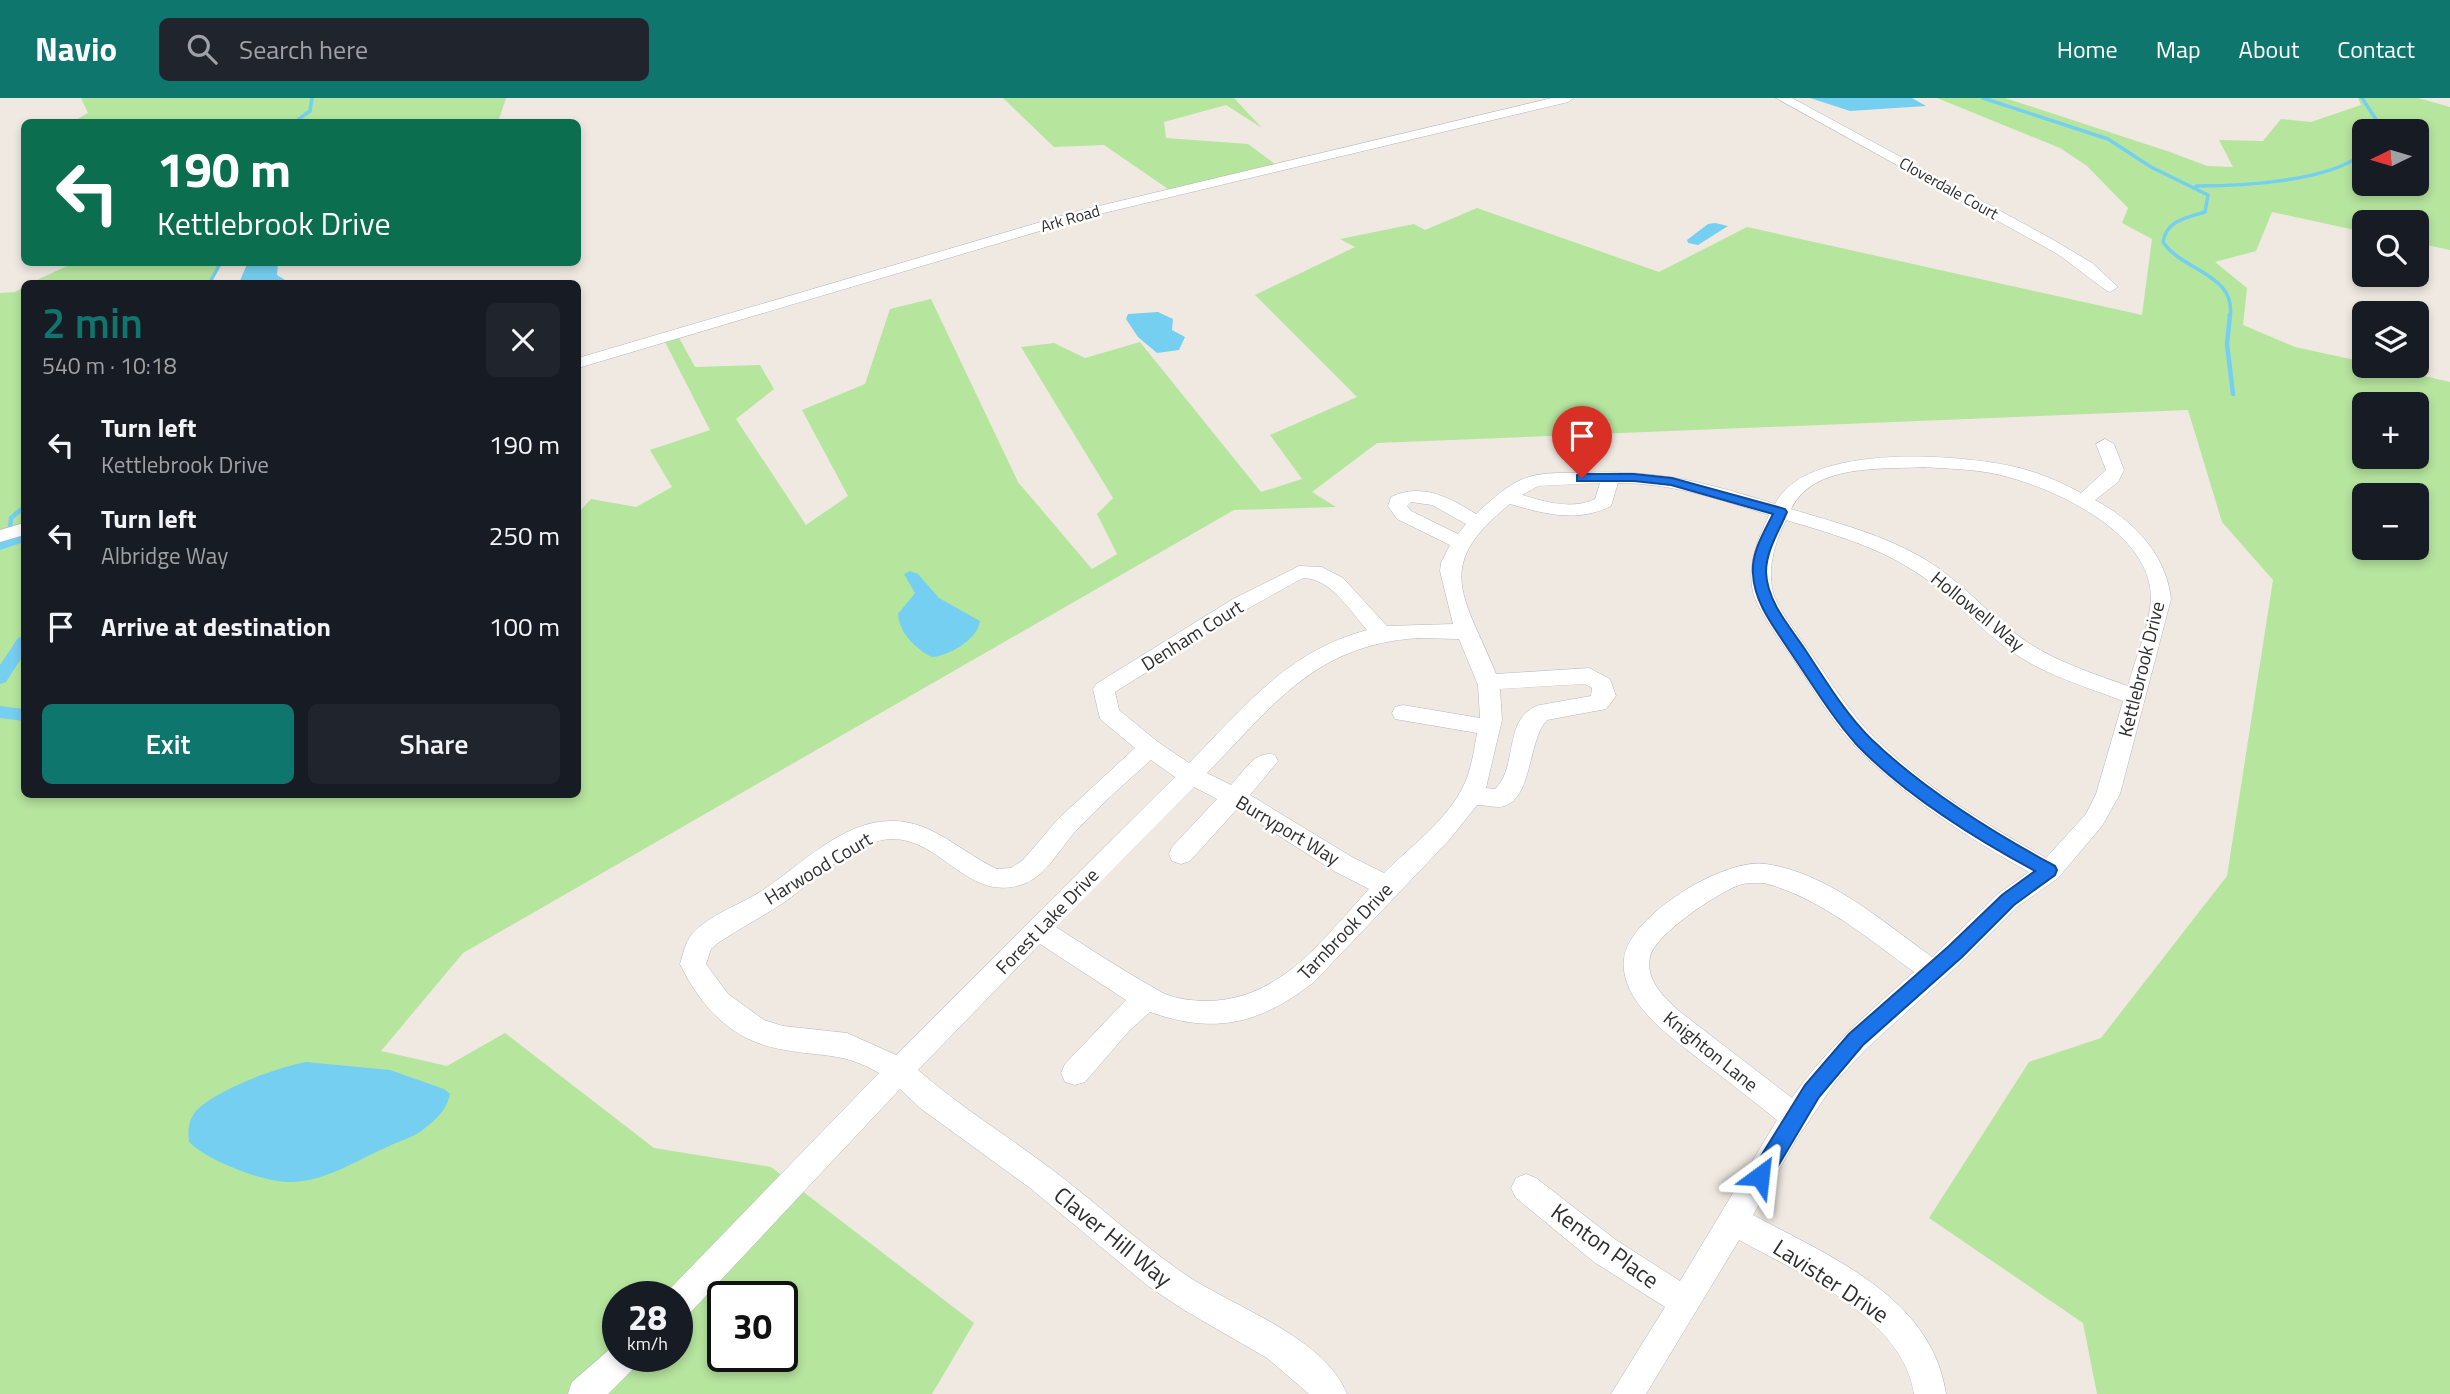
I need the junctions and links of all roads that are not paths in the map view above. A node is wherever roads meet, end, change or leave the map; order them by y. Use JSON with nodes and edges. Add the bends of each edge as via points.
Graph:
{"nodes":[{"id":1,"x":1568,"y":98,"type":"edge"},
{"id":2,"x":1782,"y":98,"type":"edge"},
{"id":3,"x":2110,"y":287,"type":"dead end"},
{"id":4,"x":581,"y":362,"type":"edge"},
{"id":5,"x":2105,"y":444,"type":"dead end"},
{"id":6,"x":1612,"y":477,"type":"junction"},
{"id":7,"x":1508,"y":497,"type":"junction"},
{"id":8,"x":2082,"y":501,"type":"junction"},
{"id":9,"x":1780,"y":512,"type":"junction"},
{"id":10,"x":1479,"y":523,"type":"junction"},
{"id":11,"x":21,"y":530,"type":"edge"},
{"id":12,"x":0,"y":536,"type":"edge"},
{"id":13,"x":1459,"y":541,"type":"junction"},
{"id":14,"x":1466,"y":632,"type":"junction"},
{"id":15,"x":1381,"y":633,"type":"junction"},
{"id":16,"x":1488,"y":682,"type":"junction"},
{"id":17,"x":2136,"y":697,"type":"junction"},
{"id":18,"x":1403,"y":713,"type":"dead end"},
{"id":19,"x":1488,"y":727,"type":"junction"},
{"id":20,"x":1150,"y":748,"type":"junction"},
{"id":21,"x":1267,"y":761,"type":"dead end"},
{"id":22,"x":1189,"y":775,"type":"junction"},
{"id":23,"x":1470,"y":795,"type":"junction"},
{"id":24,"x":1234,"y":797,"type":"junction"},
{"id":25,"x":1181,"y":854,"type":"dead end"},
{"id":26,"x":2049,"y":870,"type":"junction"},
{"id":27,"x":1387,"y":886,"type":"junction"},
{"id":28,"x":1040,"y":930,"type":"junction"},
{"id":29,"x":1933,"y":972,"type":"junction"},
{"id":30,"x":1148,"y":997,"type":"junction"},
{"id":31,"x":900,"y":1072,"type":"junction"},
{"id":32,"x":1075,"y":1073,"type":"dead end"},
{"id":33,"x":1795,"y":1117,"type":"junction"},
{"id":34,"x":1526,"y":1188,"type":"dead end"},
{"id":35,"x":1733,"y":1220,"type":"junction"},
{"id":36,"x":693,"y":1287,"type":"edge"},
{"id":37,"x":1685,"y":1302,"type":"junction"},
{"id":38,"x":607,"y":1372,"type":"edge"},
{"id":39,"x":584,"y":1394,"type":"edge"},
{"id":40,"x":1331,"y":1394,"type":"edge"},
{"id":41,"x":1627,"y":1394,"type":"edge"},
{"id":42,"x":1930,"y":1394,"type":"edge"}],
"edges":[{"from":1,"to":4,"type":"street","name":"Ark Road","via":[[1083,214]]},
{"from":2,"to":3,"type":"street","name":"Cloverdale Court","via":[[2021,228],[2098,273]]},
{"from":5,"to":8,"type":"street","via":[[2115,470]]},
{"from":6,"to":7,"type":"street","name":"Hollowell Way","via":[[1536,481]]},
{"from":6,"to":7,"type":"street","via":[[1604,502],[1592,507],[1552,509]]},
{"from":6,"to":9,"type":"street","name":"Hollowell Way","via":[[1672,482]]},
{"from":7,"to":10,"type":"street","name":"Hollowell Way"},
{"from":8,"to":9,"type":"street","name":"Kettlebrook Drive","via":[[2040,480],[2002,470],[1891,462],[1821,474],[1793,492]]},
{"from":8,"to":17,"type":"street","name":"Kettlebrook Drive","via":[[2136,540],[2160,581],[2157,620]]},
{"from":9,"to":17,"type":"street","name":"Hollowell Way","via":[[1916,562],[2032,655]]},
{"from":9,"to":26,"type":"street","name":"Kettlebrook Drive","via":[[1762,554],[1763,593],[1839,711],[1864,741],[1908,780],[1995,841]]},
{"from":10,"to":13,"type":"street","name":"Hollowell Way"},
{"from":10,"to":13,"type":"street","via":[[1423,495],[1412,494],[1398,501],[1404,515]]},
{"from":11,"to":12,"type":"street"},
{"from":13,"to":14,"type":"street","name":"Tarnbrook Drive","via":[[1450,571]]},
{"from":14,"to":15,"type":"street","name":"Forest Lake Drive","via":[[1423,629]]},
{"from":14,"to":16,"type":"street","name":"Tarnbrook Drive"},
{"from":15,"to":20,"type":"street","name":"Denham Court","via":[[1329,579],[1315,572],[1291,575],[1104,688],[1108,713]]},
{"from":15,"to":22,"type":"street","name":"Forest Lake Drive","via":[[1341,645],[1292,674]]},
{"from":16,"to":19,"type":"street","name":"Tarnbrook Drive","via":[[1492,702]]},
{"from":16,"to":23,"type":"street","via":[[1579,675],[1596,679],[1605,691],[1598,703],[1550,710],[1533,719],[1524,734],[1509,791],[1500,798]]},
{"from":17,"to":26,"type":"street","name":"Kettlebrook Drive","via":[[2104,803]]},
{"from":18,"to":19,"type":"street"},
{"from":19,"to":23,"type":"street","name":"Tarnbrook Drive"},
{"from":20,"to":22,"type":"street","name":"Denham Court"},
{"from":20,"to":31,"type":"street","name":"Harwood Court","via":[[1019,875],[995,879],[918,835],[876,831],[700,943],[693,964],[698,975],[738,1020],[768,1035],[849,1045]]},
{"from":21,"to":24,"type":"street"},
{"from":22,"to":24,"type":"street","name":"Burryport Way"},
{"from":22,"to":28,"type":"street","name":"Forest Lake Drive"},
{"from":23,"to":27,"type":"street","name":"Tarnbrook Drive"},
{"from":24,"to":25,"type":"street"},
{"from":24,"to":27,"type":"street","name":"Burryport Way"},
{"from":26,"to":29,"type":"street","name":"Kettlebrook Drive","via":[[2008,900]]},
{"from":27,"to":30,"type":"street","name":"Tarnbrook Drive","via":[[1316,964],[1273,999],[1217,1013],[1178,1009]]},
{"from":28,"to":30,"type":"street","name":"Tarnbrook Drive"},
{"from":28,"to":31,"type":"street","name":"Forest Lake Drive"},
{"from":29,"to":33,"type":"street","name":"Kettlebrook Drive","via":[[1856,1040]]},
{"from":29,"to":33,"type":"street","name":"Knighton Lane","via":[[1829,899],[1793,880],[1767,873],[1744,873],[1723,881],[1644,939],[1635,965],[1640,984],[1653,1003],[1679,1029]]},
{"from":30,"to":32,"type":"street"},
{"from":31,"to":36,"type":"street","name":"Forest Lake Drive"},
{"from":31,"to":40,"type":"street","name":"Claver Hill Way","via":[[1054,1188],[1158,1274],[1285,1351]]},
{"from":33,"to":35,"type":"street","name":"Kettlebrook Drive"},
{"from":34,"to":37,"type":"street","name":"Kenton Place","via":[[1605,1251]]},
{"from":35,"to":37,"type":"street","name":"Kettlebrook Drive"},
{"from":35,"to":42,"type":"street","name":"Lavister Drive","via":[[1819,1269],[1891,1319],[1916,1350]]},
{"from":37,"to":41,"type":"street","name":"Kettlebrook Drive"},
{"from":38,"to":39,"type":"street"}]}
